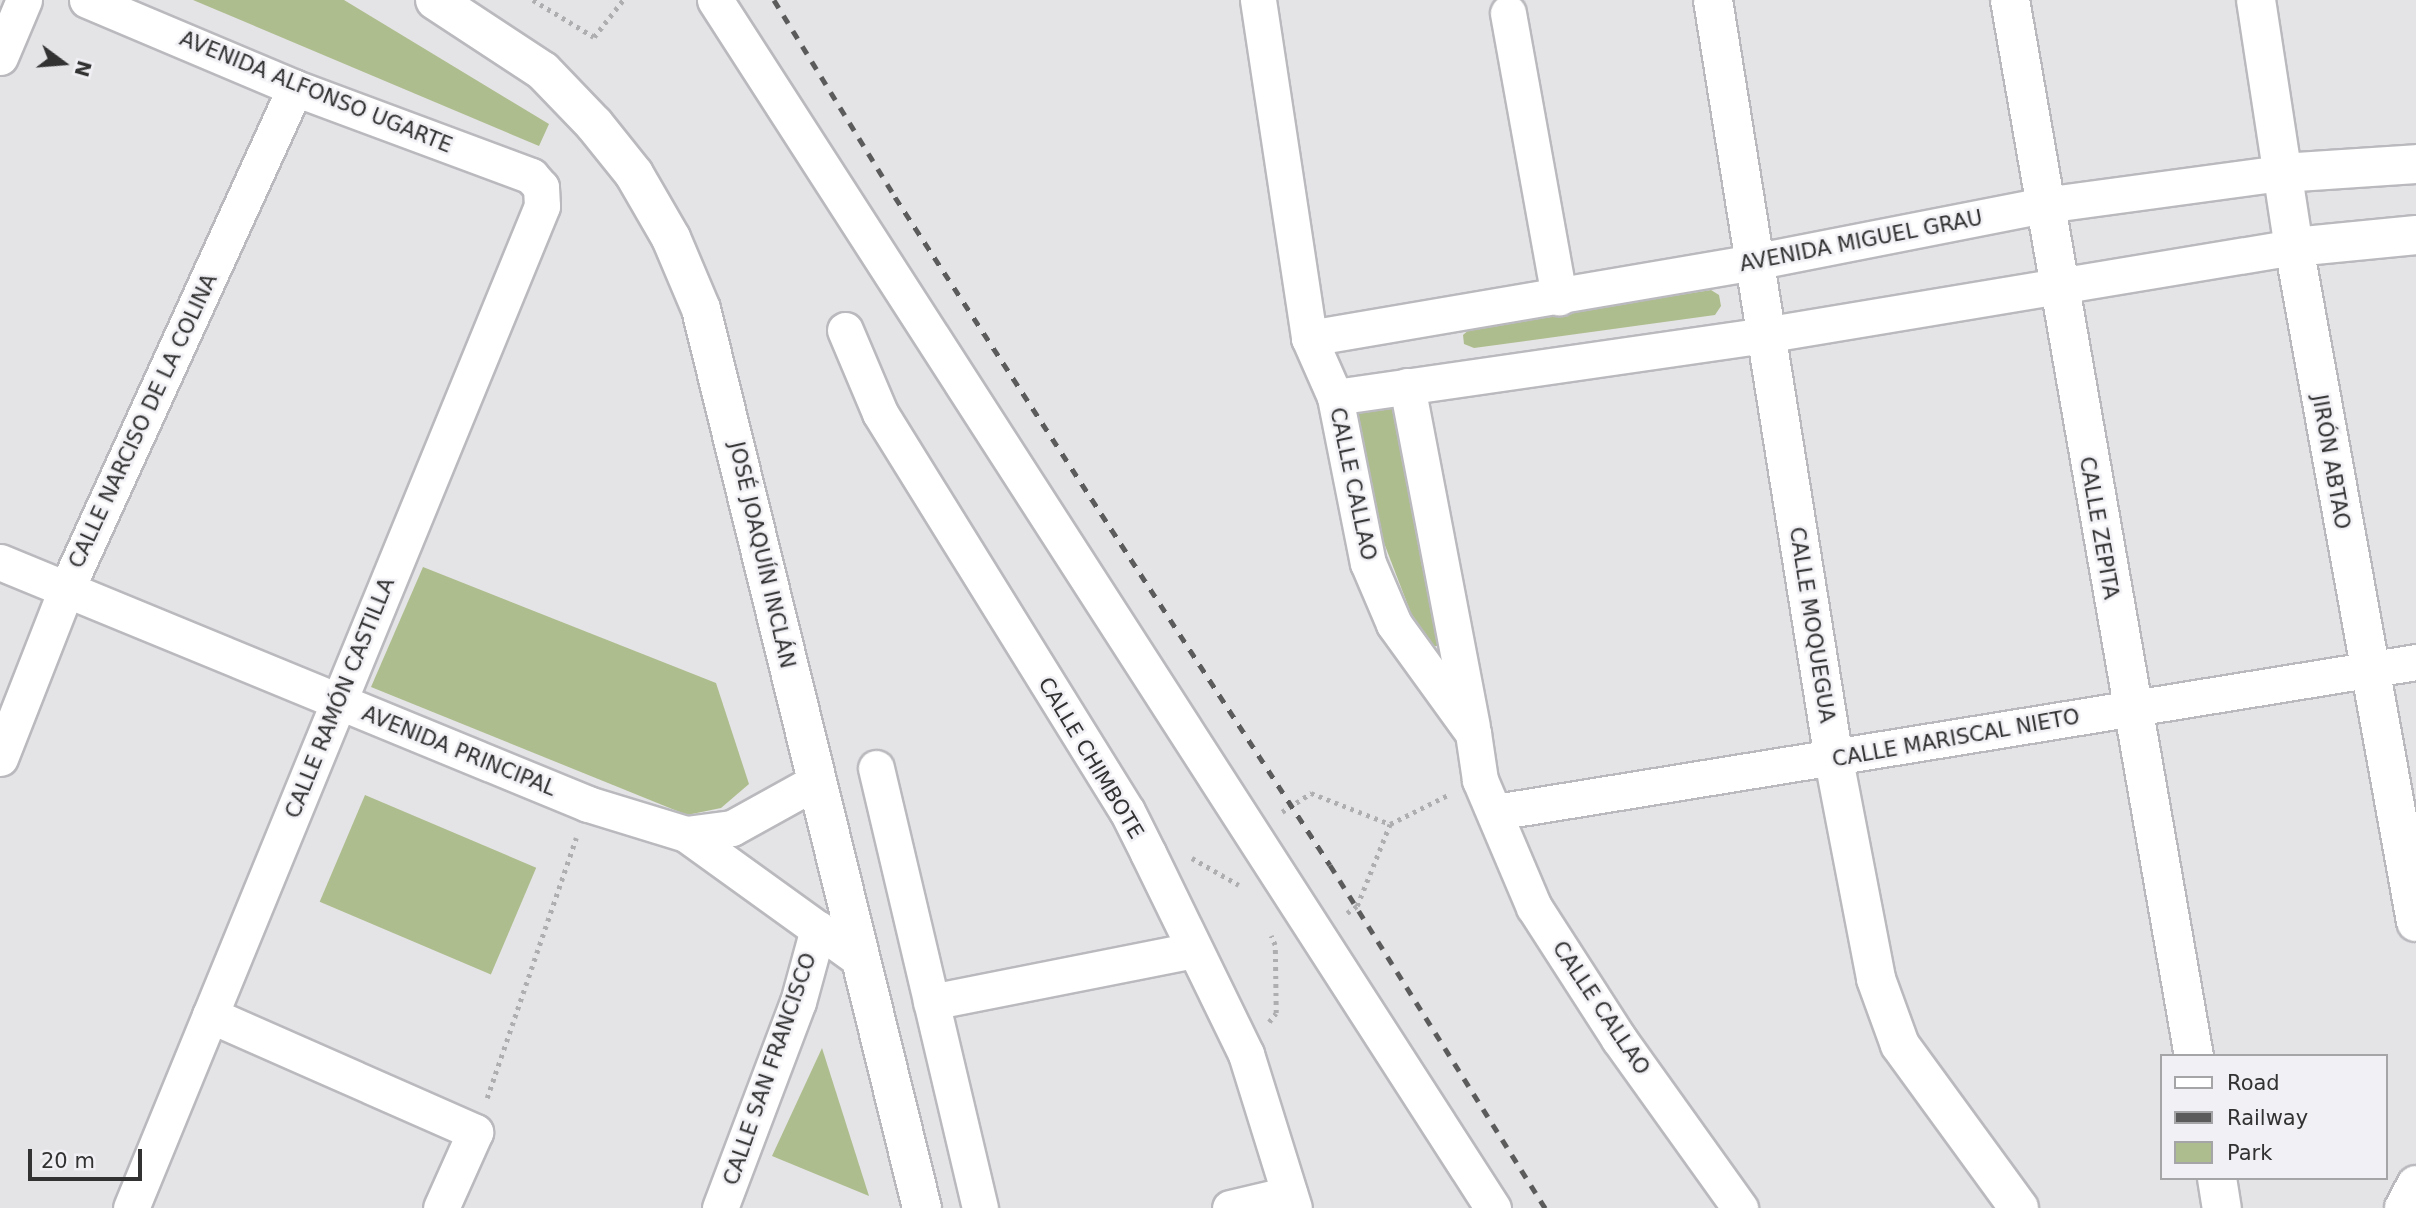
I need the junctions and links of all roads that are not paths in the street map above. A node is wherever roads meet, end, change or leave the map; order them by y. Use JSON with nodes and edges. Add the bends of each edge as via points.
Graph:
{"nodes":[{"id":1,"x":24,"y":0,"type":"edge"},
{"id":2,"x":88,"y":0,"type":"edge"},
{"id":3,"x":435,"y":0,"type":"edge"},
{"id":4,"x":715,"y":0,"type":"edge"},
{"id":5,"x":1258,"y":0,"type":"edge"},
{"id":6,"x":1713,"y":0,"type":"edge"},
{"id":7,"x":2011,"y":0,"type":"edge"},
{"id":8,"x":2256,"y":0,"type":"edge"},
{"id":9,"x":1508,"y":13,"type":"dead end"},
{"id":10,"x":0,"y":57,"type":"edge"},
{"id":11,"x":295,"y":88,"type":"junction"},
{"id":12,"x":2416,"y":164,"type":"edge"},
{"id":13,"x":2282,"y":173,"type":"junction"},
{"id":14,"x":541,"y":187,"type":"joint"},
{"id":15,"x":2044,"y":205,"type":"junction"},
{"id":16,"x":2416,"y":235,"type":"edge"},
{"id":17,"x":2294,"y":247,"type":"junction"},
{"id":18,"x":1753,"y":262,"type":"junction"},
{"id":19,"x":2057,"y":286,"type":"junction"},
{"id":20,"x":1559,"y":297,"type":"junction"},
{"id":21,"x":845,"y":330,"type":"dead end"},
{"id":22,"x":1764,"y":335,"type":"junction"},
{"id":23,"x":1308,"y":338,"type":"junction"},
{"id":24,"x":1407,"y":386,"type":"junction"},
{"id":25,"x":1335,"y":397,"type":"junction"},
{"id":26,"x":0,"y":562,"type":"edge"},
{"id":27,"x":66,"y":590,"type":"junction"},
{"id":28,"x":2416,"y":662,"type":"edge"},
{"id":29,"x":2368,"y":671,"type":"junction"},
{"id":30,"x":339,"y":702,"type":"junction"},
{"id":31,"x":2130,"y":708,"type":"junction"},
{"id":32,"x":1473,"y":733,"type":"junction"},
{"id":33,"x":0,"y":758,"type":"edge"},
{"id":34,"x":1834,"y":760,"type":"junction"},
{"id":35,"x":876,"y":768,"type":"dead end"},
{"id":36,"x":815,"y":782,"type":"junction"},
{"id":37,"x":1496,"y":812,"type":"junction"},
{"id":38,"x":686,"y":834,"type":"junction"},
{"id":39,"x":2416,"y":917,"type":"edge"},
{"id":40,"x":818,"y":929,"type":"junction"},
{"id":41,"x":1193,"y":950,"type":"junction"},
{"id":42,"x":858,"y":958,"type":"junction"},
{"id":43,"x":932,"y":1002,"type":"junction"},
{"id":44,"x":210,"y":1015,"type":"junction"},
{"id":45,"x":2194,"y":1054,"type":"edge"},
{"id":46,"x":2217,"y":1180,"type":"edge"},
{"id":47,"x":2416,"y":1185,"type":"edge"},
{"id":48,"x":1291,"y":1201,"type":"edge"},
{"id":49,"x":131,"y":1208,"type":"edge"},
{"id":50,"x":442,"y":1208,"type":"edge"},
{"id":51,"x":720,"y":1208,"type":"edge"},
{"id":52,"x":922,"y":1208,"type":"edge"},
{"id":53,"x":980,"y":1208,"type":"edge"},
{"id":54,"x":1230,"y":1208,"type":"edge"},
{"id":55,"x":1493,"y":1208,"type":"edge"},
{"id":56,"x":1740,"y":1208,"type":"edge"},
{"id":57,"x":2019,"y":1208,"type":"edge"},
{"id":58,"x":2222,"y":1208,"type":"edge"},
{"id":59,"x":2404,"y":1208,"type":"edge"}],
"edges":[{"from":1,"to":10,"type":"street"},
{"from":2,"to":11,"type":"street","name":"AVENIDA ALFONSO UGARTE"},
{"from":3,"to":36,"type":"street","name":"JOSÉ JOAQUÍN INCLÁN","via":[[543,71],[634,174],[671,238],[701,309],[722,388]]},
{"from":4,"to":55,"type":"street"},
{"from":5,"to":23,"type":"street","name":"CALLE CALLAO"},
{"from":6,"to":18,"type":"street","name":"CALLE MOQUEGUA"},
{"from":7,"to":15,"type":"street","name":"CALLE ZEPITA"},
{"from":8,"to":13,"type":"street","name":"JIRÓN ABTAO"},
{"from":9,"to":20,"type":"street"},
{"from":11,"to":14,"type":"street","name":"AVENIDA ALFONSO UGARTE","via":[[531,176]]},
{"from":11,"to":27,"type":"street","name":"CALLE NARCISO DE LA COLINA"},
{"from":12,"to":13,"type":"street","name":"AVENIDA MIGUEL GRAU"},
{"from":13,"to":15,"type":"street","name":"AVENIDA MIGUEL GRAU"},
{"from":13,"to":17,"type":"street","name":"JIRÓN ABTAO"},
{"from":14,"to":30,"type":"street","name":"CALLE RAMÓN CASTILLA","via":[[542,206]]},
{"from":15,"to":18,"type":"street","name":"AVENIDA MIGUEL GRAU"},
{"from":15,"to":19,"type":"street","name":"CALLE ZEPITA"},
{"from":16,"to":17,"type":"street"},
{"from":17,"to":19,"type":"street"},
{"from":17,"to":29,"type":"street","name":"JIRÓN ABTAO"},
{"from":18,"to":20,"type":"street","name":"AVENIDA MIGUEL GRAU"},
{"from":18,"to":22,"type":"street","name":"CALLE MOQUEGUA"},
{"from":19,"to":22,"type":"street"},
{"from":19,"to":31,"type":"street","name":"CALLE ZEPITA"},
{"from":20,"to":23,"type":"street","name":"AVENIDA MIGUEL GRAU"},
{"from":21,"to":41,"type":"street","name":"CALLE CHIMBOTE","via":[[880,413],[1127,811]]},
{"from":22,"to":24,"type":"street"},
{"from":22,"to":34,"type":"street","name":"CALLE MOQUEGUA"},
{"from":23,"to":25,"type":"street","name":"CALLE CALLAO"},
{"from":24,"to":25,"type":"street"},
{"from":24,"to":32,"type":"street"},
{"from":25,"to":32,"type":"street","name":"CALLE CALLAO","via":[[1368,563],[1394,624]]},
{"from":26,"to":27,"type":"street","name":"AVENIDA PRINCIPAL"},
{"from":27,"to":30,"type":"street","name":"AVENIDA PRINCIPAL"},
{"from":27,"to":33,"type":"street","name":"CALLE NARCISO DE LA COLINA"},
{"from":28,"to":29,"type":"street","name":"CALLE MARISCAL NIETO"},
{"from":29,"to":31,"type":"street","name":"CALLE MARISCAL NIETO"},
{"from":29,"to":39,"type":"street","name":"JIRÓN ABTAO"},
{"from":30,"to":38,"type":"street","name":"AVENIDA PRINCIPAL","via":[[588,804]]},
{"from":30,"to":44,"type":"street","name":"CALLE RAMÓN CASTILLA"},
{"from":31,"to":34,"type":"street","name":"CALLE MARISCAL NIETO"},
{"from":31,"to":45,"type":"street","name":"CALLE ZEPITA"},
{"from":32,"to":37,"type":"street","name":"CALLE CALLAO","via":[[1480,780]]},
{"from":34,"to":37,"type":"street","name":"CALLE MARISCAL NIETO"},
{"from":34,"to":57,"type":"street","name":"CALLE MOQUEGUA","via":[[1876,979],[1900,1045]]},
{"from":35,"to":43,"type":"street"},
{"from":36,"to":38,"type":"street","via":[[732,828]]},
{"from":36,"to":42,"type":"street","name":"JOSÉ JOAQUÍN INCLÁN"},
{"from":37,"to":56,"type":"street","name":"CALLE CALLAO","via":[[1534,907],[1619,1039]]},
{"from":38,"to":40,"type":"street","name":"AVENIDA PRINCIPAL"},
{"from":40,"to":42,"type":"street","name":"AVENIDA PRINCIPAL"},
{"from":40,"to":51,"type":"street","name":"CALLE SAN FRANCISCO","via":[[798,1002]]},
{"from":41,"to":43,"type":"street"},
{"from":41,"to":48,"type":"street","name":"CALLE CHIMBOTE","via":[[1246,1054]]},
{"from":42,"to":52,"type":"street","name":"JOSÉ JOAQUÍN INCLÁN"},
{"from":43,"to":53,"type":"street"},
{"from":44,"to":49,"type":"street","name":"CALLE RAMÓN CASTILLA"},
{"from":44,"to":50,"type":"street","via":[[475,1132]]},
{"from":46,"to":58,"type":"street"},
{"from":47,"to":59,"type":"street"},
{"from":48,"to":54,"type":"street"}]}
